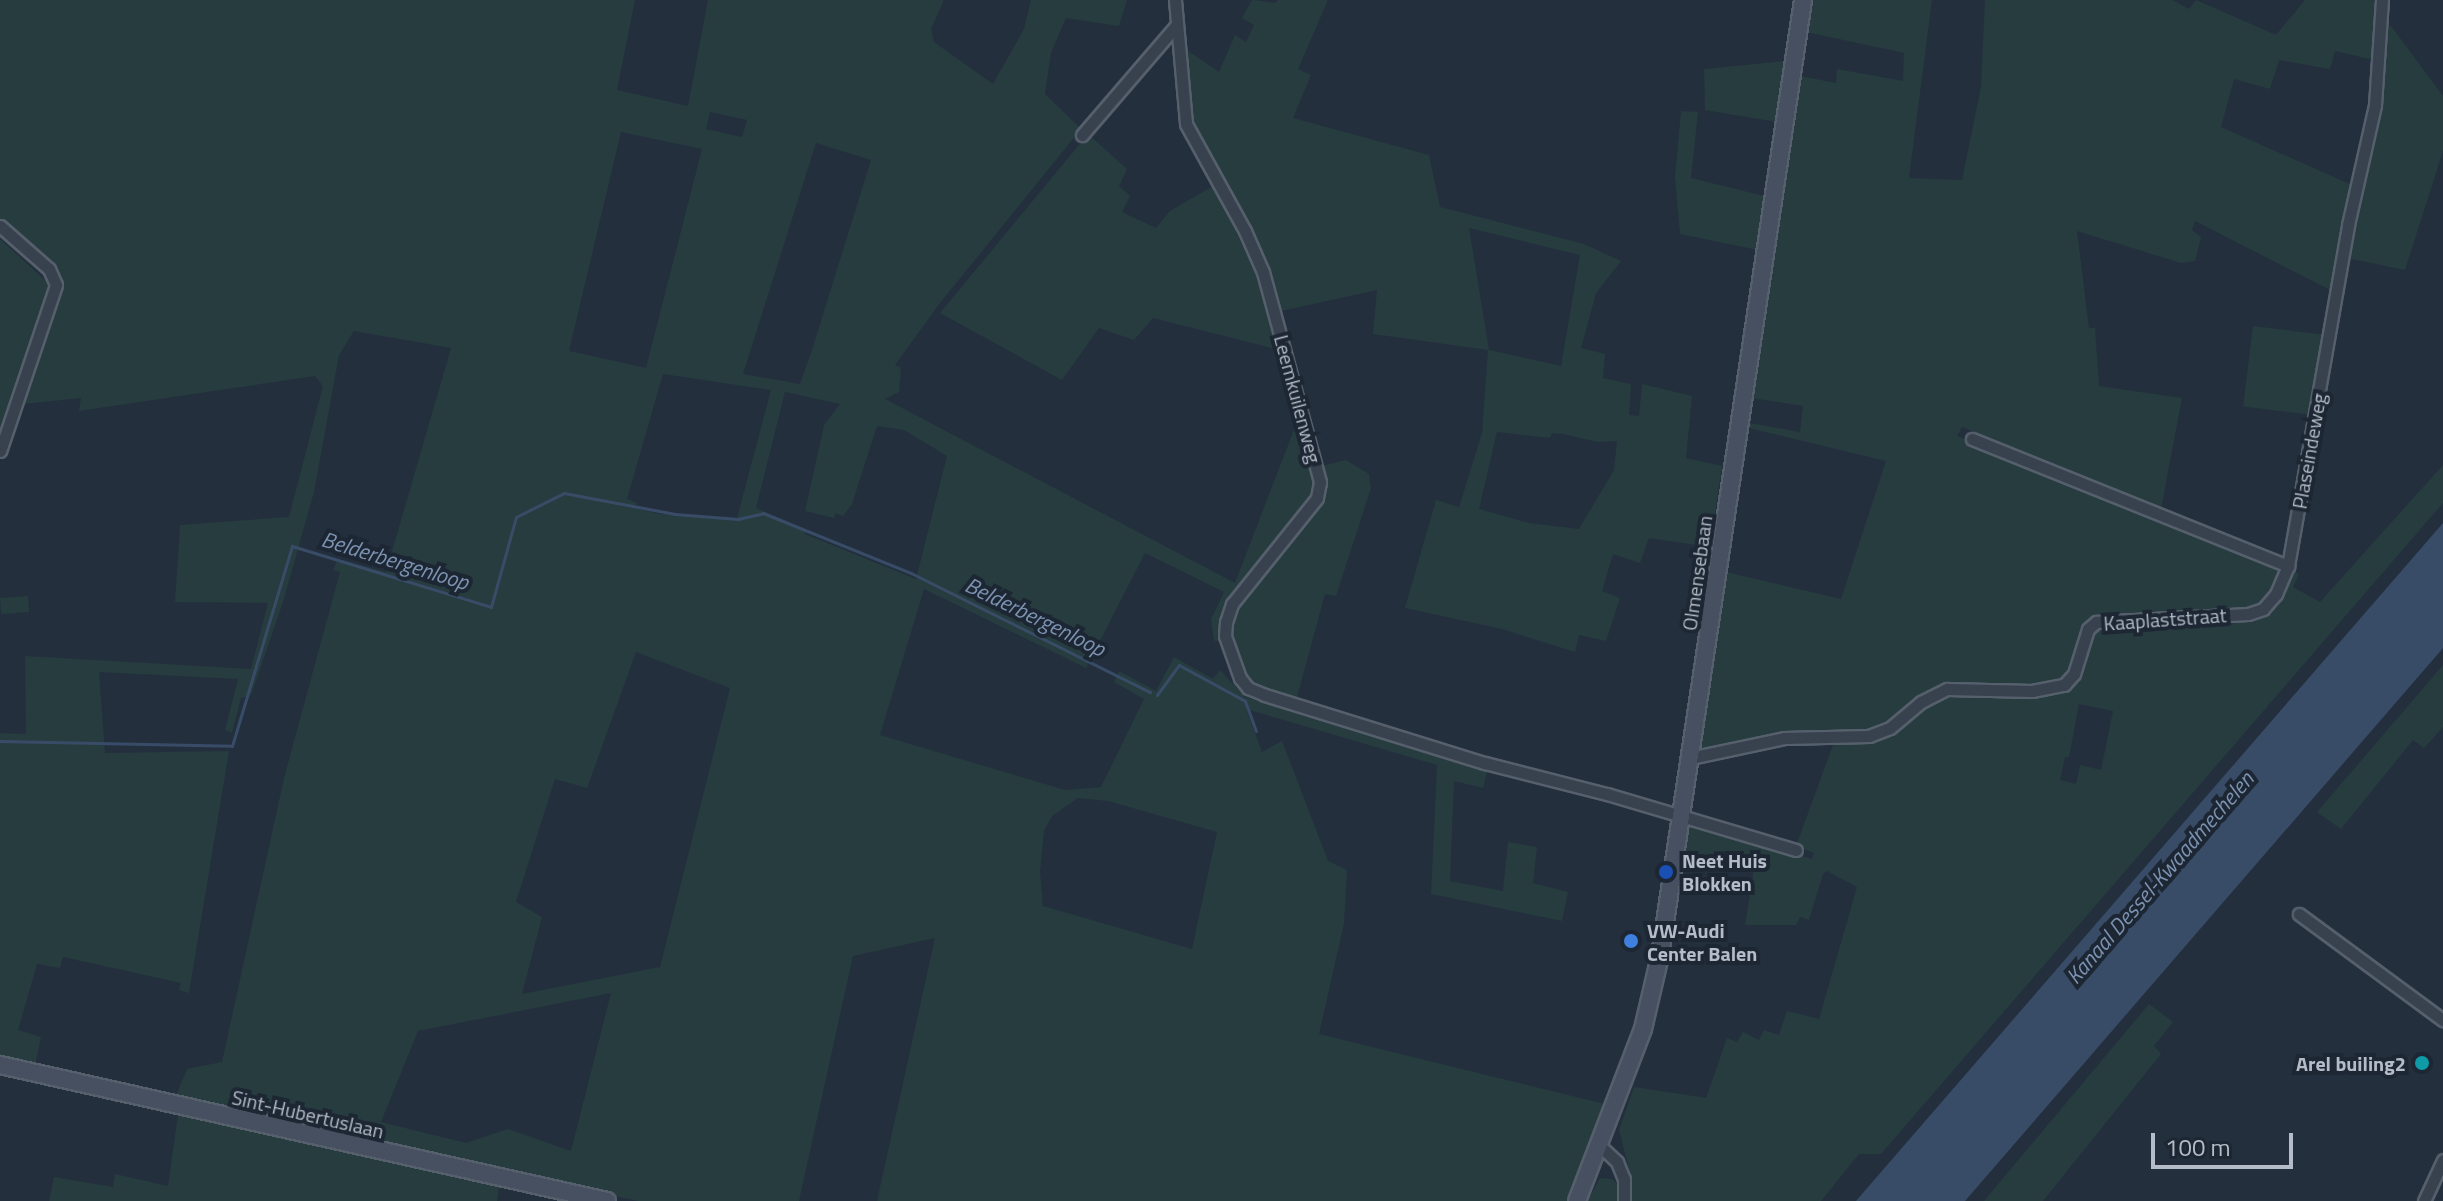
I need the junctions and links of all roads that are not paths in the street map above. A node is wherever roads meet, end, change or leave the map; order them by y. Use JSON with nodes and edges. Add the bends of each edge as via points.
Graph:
{"nodes":[{"id":1,"x":1175,"y":0,"type":"edge"},
{"id":2,"x":1803,"y":0,"type":"edge"},
{"id":3,"x":2382,"y":0,"type":"edge"},
{"id":4,"x":1175,"y":27,"type":"junction"},
{"id":5,"x":1082,"y":135,"type":"dead end"},
{"id":6,"x":0,"y":226,"type":"edge"},
{"id":7,"x":1972,"y":439,"type":"dead end"},
{"id":8,"x":0,"y":451,"type":"edge"},
{"id":9,"x":2288,"y":566,"type":"junction"},
{"id":10,"x":1690,"y":758,"type":"junction"},
{"id":11,"x":1681,"y":817,"type":"junction"},
{"id":12,"x":1796,"y":850,"type":"dead end"},
{"id":13,"x":2299,"y":914,"type":"dead end"},
{"id":14,"x":2443,"y":1020,"type":"edge"},
{"id":15,"x":0,"y":1065,"type":"edge"},
{"id":16,"x":1599,"y":1145,"type":"junction"},
{"id":17,"x":2443,"y":1160,"type":"edge"},
{"id":18,"x":607,"y":1201,"type":"edge"},
{"id":19,"x":1577,"y":1201,"type":"edge"},
{"id":20,"x":1624,"y":1201,"type":"edge"},
{"id":21,"x":2424,"y":1201,"type":"edge"}],
"edges":[{"from":1,"to":4,"type":"street","name":"Leemkuilenweg"},
{"from":2,"to":10,"type":"street","name":"Olmensebaan"},
{"from":3,"to":9,"type":"street","name":"Plaseindeweg","via":[[2375,105],[2348,225]]},
{"from":4,"to":5,"type":"street"},
{"from":4,"to":11,"type":"street","name":"Leemkuilenweg","via":[[1186,124],[1263,272],[1320,482],[1317,498],[1232,604],[1225,636],[1240,678],[1265,695]]},
{"from":6,"to":8,"type":"street","via":[[49,269],[56,285]]},
{"from":7,"to":9,"type":"street"},
{"from":9,"to":10,"type":"street","name":"Kaaplaststraat","via":[[2276,594],[2263,609],[2248,614],[2096,622],[2088,629],[2074,674],[2054,688],[1947,689],[1869,736],[1784,738]]},
{"from":10,"to":11,"type":"street","name":"Olmensebaan"},
{"from":11,"to":12,"type":"street","name":"Leemkuilenweg"},
{"from":11,"to":16,"type":"street","name":"Olmensebaan","via":[[1653,993]]},
{"from":13,"to":14,"type":"street"},
{"from":15,"to":18,"type":"street","name":"Sint-Hubertuslaan"},
{"from":16,"to":19,"type":"street","name":"Olmensebaan"},
{"from":16,"to":20,"type":"street","via":[[1617,1162]]},
{"from":17,"to":21,"type":"street"}]}
